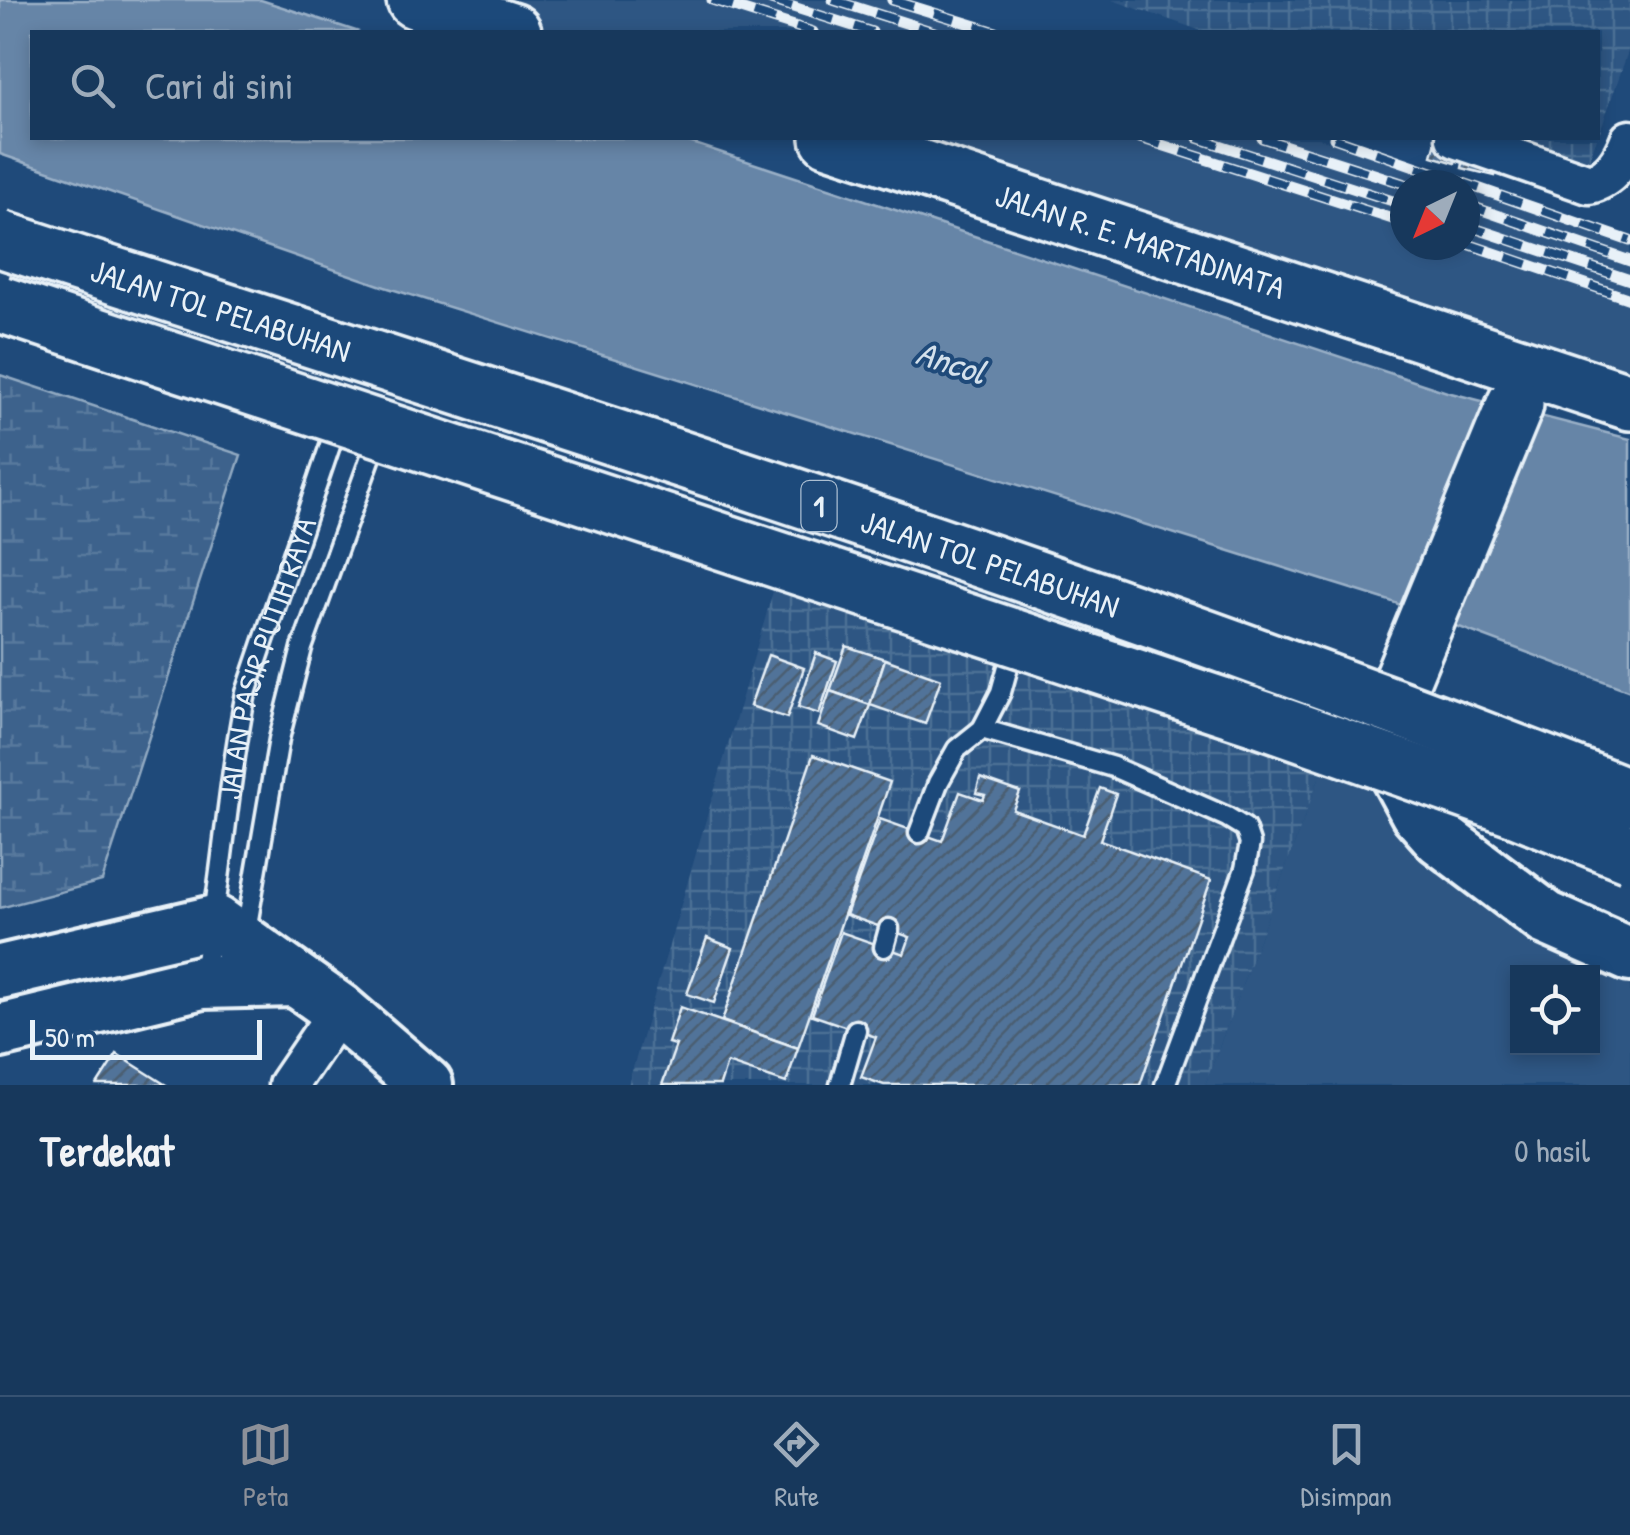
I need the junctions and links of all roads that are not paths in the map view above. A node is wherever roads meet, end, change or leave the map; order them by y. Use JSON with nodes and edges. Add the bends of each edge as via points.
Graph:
{"nodes":[{"id":1,"x":416,"y":0,"type":"edge"},
{"id":2,"x":507,"y":30,"type":"edge"},
{"id":3,"x":835,"y":140,"type":"edge"},
{"id":4,"x":1462,"y":140,"type":"edge"},
{"id":5,"x":1630,"y":140,"type":"edge"},
{"id":6,"x":0,"y":227,"type":"edge"},
{"id":7,"x":0,"y":239,"type":"edge"},
{"id":8,"x":0,"y":292,"type":"edge"},
{"id":9,"x":0,"y":304,"type":"edge"},
{"id":10,"x":1448,"y":343,"type":"junction"},
{"id":11,"x":1611,"y":396,"type":"edge"},
{"id":12,"x":1515,"y":407,"type":"junction"},
{"id":13,"x":364,"y":411,"type":"junction"},
{"id":14,"x":1021,"y":621,"type":"junction"},
{"id":15,"x":1262,"y":719,"type":"junction"},
{"id":16,"x":1316,"y":725,"type":"junction"},
{"id":17,"x":982,"y":729,"type":"junction"},
{"id":18,"x":1384,"y":753,"type":"junction"},
{"id":19,"x":1630,"y":797,"type":"edge"},
{"id":20,"x":919,"y":834,"type":"dead end"},
{"id":21,"x":1630,"y":854,"type":"edge"},
{"id":22,"x":1630,"y":874,"type":"edge"},
{"id":23,"x":1630,"y":895,"type":"edge"},
{"id":24,"x":1630,"y":955,"type":"edge"},
{"id":25,"x":224,"y":957,"type":"junction"},
{"id":26,"x":0,"y":972,"type":"edge"},
{"id":27,"x":339,"y":1010,"type":"junction"},
{"id":28,"x":856,"y":1030,"type":"dead end"},
{"id":29,"x":0,"y":1031,"type":"edge"},
{"id":30,"x":288,"y":1085,"type":"edge"},
{"id":31,"x":426,"y":1085,"type":"edge"},
{"id":32,"x":840,"y":1085,"type":"edge"},
{"id":33,"x":1166,"y":1085,"type":"edge"}],
"edges":[{"from":1,"to":2,"type":"highway"},
{"from":3,"to":10,"type":"highway","name":"JALAN R. E. MARTADINATA"},
{"from":4,"to":5,"type":"street","via":[[1589,184],[1614,170]]},
{"from":6,"to":16,"type":"highway","via":[[639,432],[1150,640],[1279,700]]},
{"from":7,"to":19,"type":"highway","name":"JALAN TOL PELABUHAN","number":"1","bridge":true,"via":[[970,557],[1414,712]]},
{"from":8,"to":13,"type":"highway"},
{"from":9,"to":15,"type":"highway","name":"JALAN TOL PELABUHAN","number":"1","bridge":true},
{"from":10,"to":11,"type":"highway","name":"JALAN R. E. MARTADINATA"},
{"from":10,"to":12,"type":"highway","name":"JALAN R. E. MARTADINATA"},
{"from":11,"to":12,"type":"highway","name":"JALAN R. E. MARTADINATA"},
{"from":12,"to":18,"type":"highway","via":[[1405,675]]},
{"from":13,"to":14,"type":"highway"},
{"from":13,"to":25,"type":"lane"},
{"from":13,"to":25,"type":"lane","name":"JALAN PASIR PUTIH RAYA","via":[[246,693],[236,737]]},
{"from":14,"to":16,"type":"highway"},
{"from":14,"to":17,"type":"lane","via":[[1001,692]]},
{"from":15,"to":21,"type":"highway","name":"JALAN TOL PELABUHAN","number":"1","bridge":true},
{"from":15,"to":23,"type":"highway","bridge":true},
{"from":16,"to":18,"type":"highway"},
{"from":17,"to":20,"type":"lane","via":[[957,749]]},
{"from":17,"to":33,"type":"lane","via":[[1114,767],[1245,828],[1245,868]]},
{"from":18,"to":22,"type":"highway","via":[[1440,790]]},
{"from":18,"to":24,"type":"street","via":[[1440,838],[1546,918]]},
{"from":25,"to":26,"type":"street"},
{"from":25,"to":27,"type":"street","via":[[296,980]]},
{"from":25,"to":29,"type":"street"},
{"from":27,"to":30,"type":"street"},
{"from":27,"to":31,"type":"street"},
{"from":28,"to":32,"type":"lane"}]}
